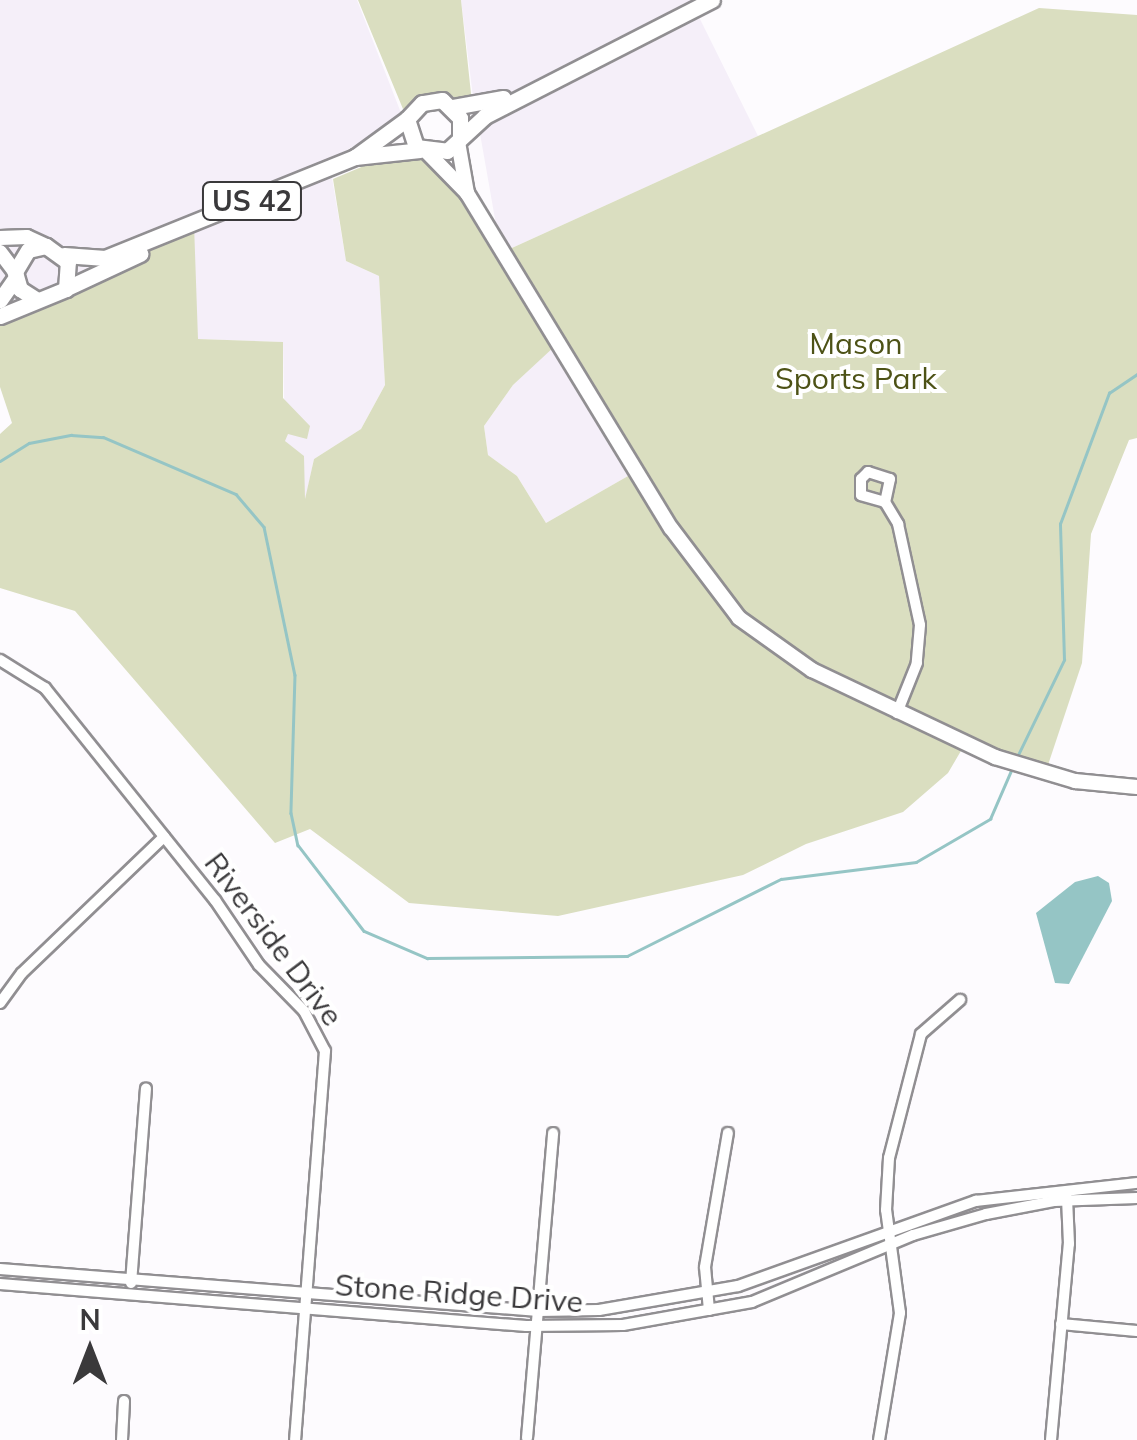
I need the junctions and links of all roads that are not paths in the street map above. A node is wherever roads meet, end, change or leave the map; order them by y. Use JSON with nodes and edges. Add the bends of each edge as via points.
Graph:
{"nodes":[{"id":1,"x":712,"y":0,"type":"edge"},
{"id":2,"x":540,"y":88,"type":"junction"},
{"id":3,"x":453,"y":107,"type":"junction"},
{"id":4,"x":407,"y":120,"type":"junction"},
{"id":5,"x":459,"y":140,"type":"junction"},
{"id":6,"x":424,"y":152,"type":"junction"},
{"id":7,"x":355,"y":157,"type":"junction"},
{"id":8,"x":467,"y":193,"type":"junction"},
{"id":9,"x":0,"y":238,"type":"edge"},
{"id":10,"x":154,"y":241,"type":"junction"},
{"id":11,"x":46,"y":246,"type":"junction"},
{"id":12,"x":0,"y":252,"type":"edge"},
{"id":13,"x":64,"y":255,"type":"junction"},
{"id":14,"x":16,"y":274,"type":"junction"},
{"id":15,"x":67,"y":288,"type":"junction"},
{"id":16,"x":0,"y":300,"type":"edge"},
{"id":17,"x":37,"y":300,"type":"junction"},
{"id":18,"x":0,"y":316,"type":"edge"},
{"id":19,"x":885,"y":502,"type":"dead end"},
{"id":20,"x":0,"y":660,"type":"edge"},
{"id":21,"x":897,"y":713,"type":"junction"},
{"id":22,"x":1137,"y":787,"type":"edge"},
{"id":23,"x":164,"y":837,"type":"junction"},
{"id":24,"x":960,"y":1000,"type":"dead end"},
{"id":25,"x":0,"y":1003,"type":"edge"},
{"id":26,"x":146,"y":1089,"type":"dead end"},
{"id":27,"x":554,"y":1133,"type":"dead end"},
{"id":28,"x":728,"y":1133,"type":"dead end"},
{"id":29,"x":1137,"y":1183,"type":"edge"},
{"id":30,"x":1064,"y":1187,"type":"junction"},
{"id":31,"x":1137,"y":1198,"type":"edge"},
{"id":32,"x":1067,"y":1200,"type":"junction"},
{"id":33,"x":890,"y":1230,"type":"junction"},
{"id":34,"x":894,"y":1243,"type":"junction"},
{"id":35,"x":0,"y":1269,"type":"edge"},
{"id":36,"x":131,"y":1278,"type":"junction"},
{"id":37,"x":0,"y":1284,"type":"edge"},
{"id":38,"x":131,"y":1294,"type":"junction"},
{"id":39,"x":705,"y":1294,"type":"junction"},
{"id":40,"x":309,"y":1295,"type":"junction"},
{"id":41,"x":308,"y":1308,"type":"junction"},
{"id":42,"x":708,"y":1310,"type":"junction"},
{"id":43,"x":538,"y":1312,"type":"junction"},
{"id":44,"x":1061,"y":1324,"type":"junction"},
{"id":45,"x":536,"y":1326,"type":"junction"},
{"id":46,"x":1137,"y":1330,"type":"edge"},
{"id":47,"x":124,"y":1400,"type":"dead end"},
{"id":48,"x":527,"y":1438,"type":"edge"},
{"id":49,"x":122,"y":1440,"type":"edge"},
{"id":50,"x":296,"y":1440,"type":"edge"},
{"id":51,"x":879,"y":1440,"type":"edge"},
{"id":52,"x":1051,"y":1440,"type":"edge"}],
"edges":[{"from":1,"to":2,"type":"main road","number":"US 42"},
{"from":2,"to":3,"type":"main road","number":"US 42"},
{"from":2,"to":5,"type":"main road","number":"US 42","via":[[485,116]]},
{"from":3,"to":4,"type":"main road","number":"US 42","via":[[428,100]]},
{"from":3,"to":5,"type":"main road","via":[[462,124]]},
{"from":4,"to":6,"type":"main road","via":[[409,136]]},
{"from":4,"to":7,"type":"main road","number":"US 42"},
{"from":5,"to":6,"type":"main road","number":"US 42"},
{"from":5,"to":8,"type":"street"},
{"from":6,"to":7,"type":"main road","number":"US 42"},
{"from":6,"to":8,"type":"street"},
{"from":7,"to":10,"type":"main road","number":"US 42"},
{"from":8,"to":21,"type":"street","via":[[555,346],[718,596],[780,651]]},
{"from":9,"to":11,"type":"street","via":[[27,237]]},
{"from":10,"to":13,"type":"main road","number":"US 42","via":[[106,258]]},
{"from":10,"to":15,"type":"main road","number":"US 42","via":[[138,256]]},
{"from":11,"to":13,"type":"main road"},
{"from":11,"to":14,"type":"main road","via":[[28,250]]},
{"from":12,"to":14,"type":"street"},
{"from":13,"to":15,"type":"main road","via":[[71,271]]},
{"from":14,"to":16,"type":"main road"},
{"from":14,"to":17,"type":"main road","via":[[20,289]]},
{"from":15,"to":17,"type":"main road","via":[[51,300]]},
{"from":17,"to":18,"type":"main road"},
{"from":19,"to":21,"type":"street","via":[[907,556],[920,626],[918,663]]},
{"from":20,"to":23,"type":"street","name":"Riverside Drive","via":[[45,688]]},
{"from":21,"to":22,"type":"street","via":[[1045,774]]},
{"from":23,"to":25,"type":"street","via":[[22,973]]},
{"from":23,"to":40,"type":"street","name":"Riverside Drive","via":[[259,965],[304,1011],[325,1050]]},
{"from":24,"to":33,"type":"street","via":[[932,1018],[910,1058],[885,1184]]},
{"from":26,"to":36,"type":"street"},
{"from":27,"to":43,"type":"street"},
{"from":28,"to":39,"type":"street"},
{"from":29,"to":30,"type":"street","name":"Stone Ridge Drive"},
{"from":30,"to":32,"type":"street"},
{"from":30,"to":33,"type":"street","name":"Stone Ridge Drive","via":[[976,1201]]},
{"from":31,"to":32,"type":"street","name":"Stone Ridge Drive"},
{"from":32,"to":34,"type":"street","name":"Stone Ridge Drive","via":[[986,1214]]},
{"from":32,"to":44,"type":"street"},
{"from":33,"to":34,"type":"street"},
{"from":33,"to":39,"type":"street","name":"Stone Ridge Drive"},
{"from":34,"to":42,"type":"street","name":"Stone Ridge Drive","via":[[752,1302]]},
{"from":34,"to":51,"type":"street","via":[[900,1313]]},
{"from":35,"to":36,"type":"street","name":"Stone Ridge Drive"},
{"from":36,"to":38,"type":"street"},
{"from":36,"to":40,"type":"street","name":"Stone Ridge Drive"},
{"from":37,"to":38,"type":"street","name":"Stone Ridge Drive"},
{"from":38,"to":41,"type":"street","name":"Stone Ridge Drive"},
{"from":39,"to":42,"type":"street"},
{"from":39,"to":43,"type":"street","name":"Stone Ridge Drive"},
{"from":40,"to":41,"type":"street","name":"Riverside Drive"},
{"from":40,"to":43,"type":"street","name":"Stone Ridge Drive"},
{"from":41,"to":45,"type":"street","name":"Stone Ridge Drive"},
{"from":41,"to":50,"type":"street","name":"Riverside Drive"},
{"from":42,"to":45,"type":"street","name":"Stone Ridge Drive","via":[[623,1325]]},
{"from":43,"to":45,"type":"street"},
{"from":44,"to":46,"type":"street"},
{"from":44,"to":52,"type":"street"},
{"from":45,"to":48,"type":"street"},
{"from":47,"to":49,"type":"street"}]}
